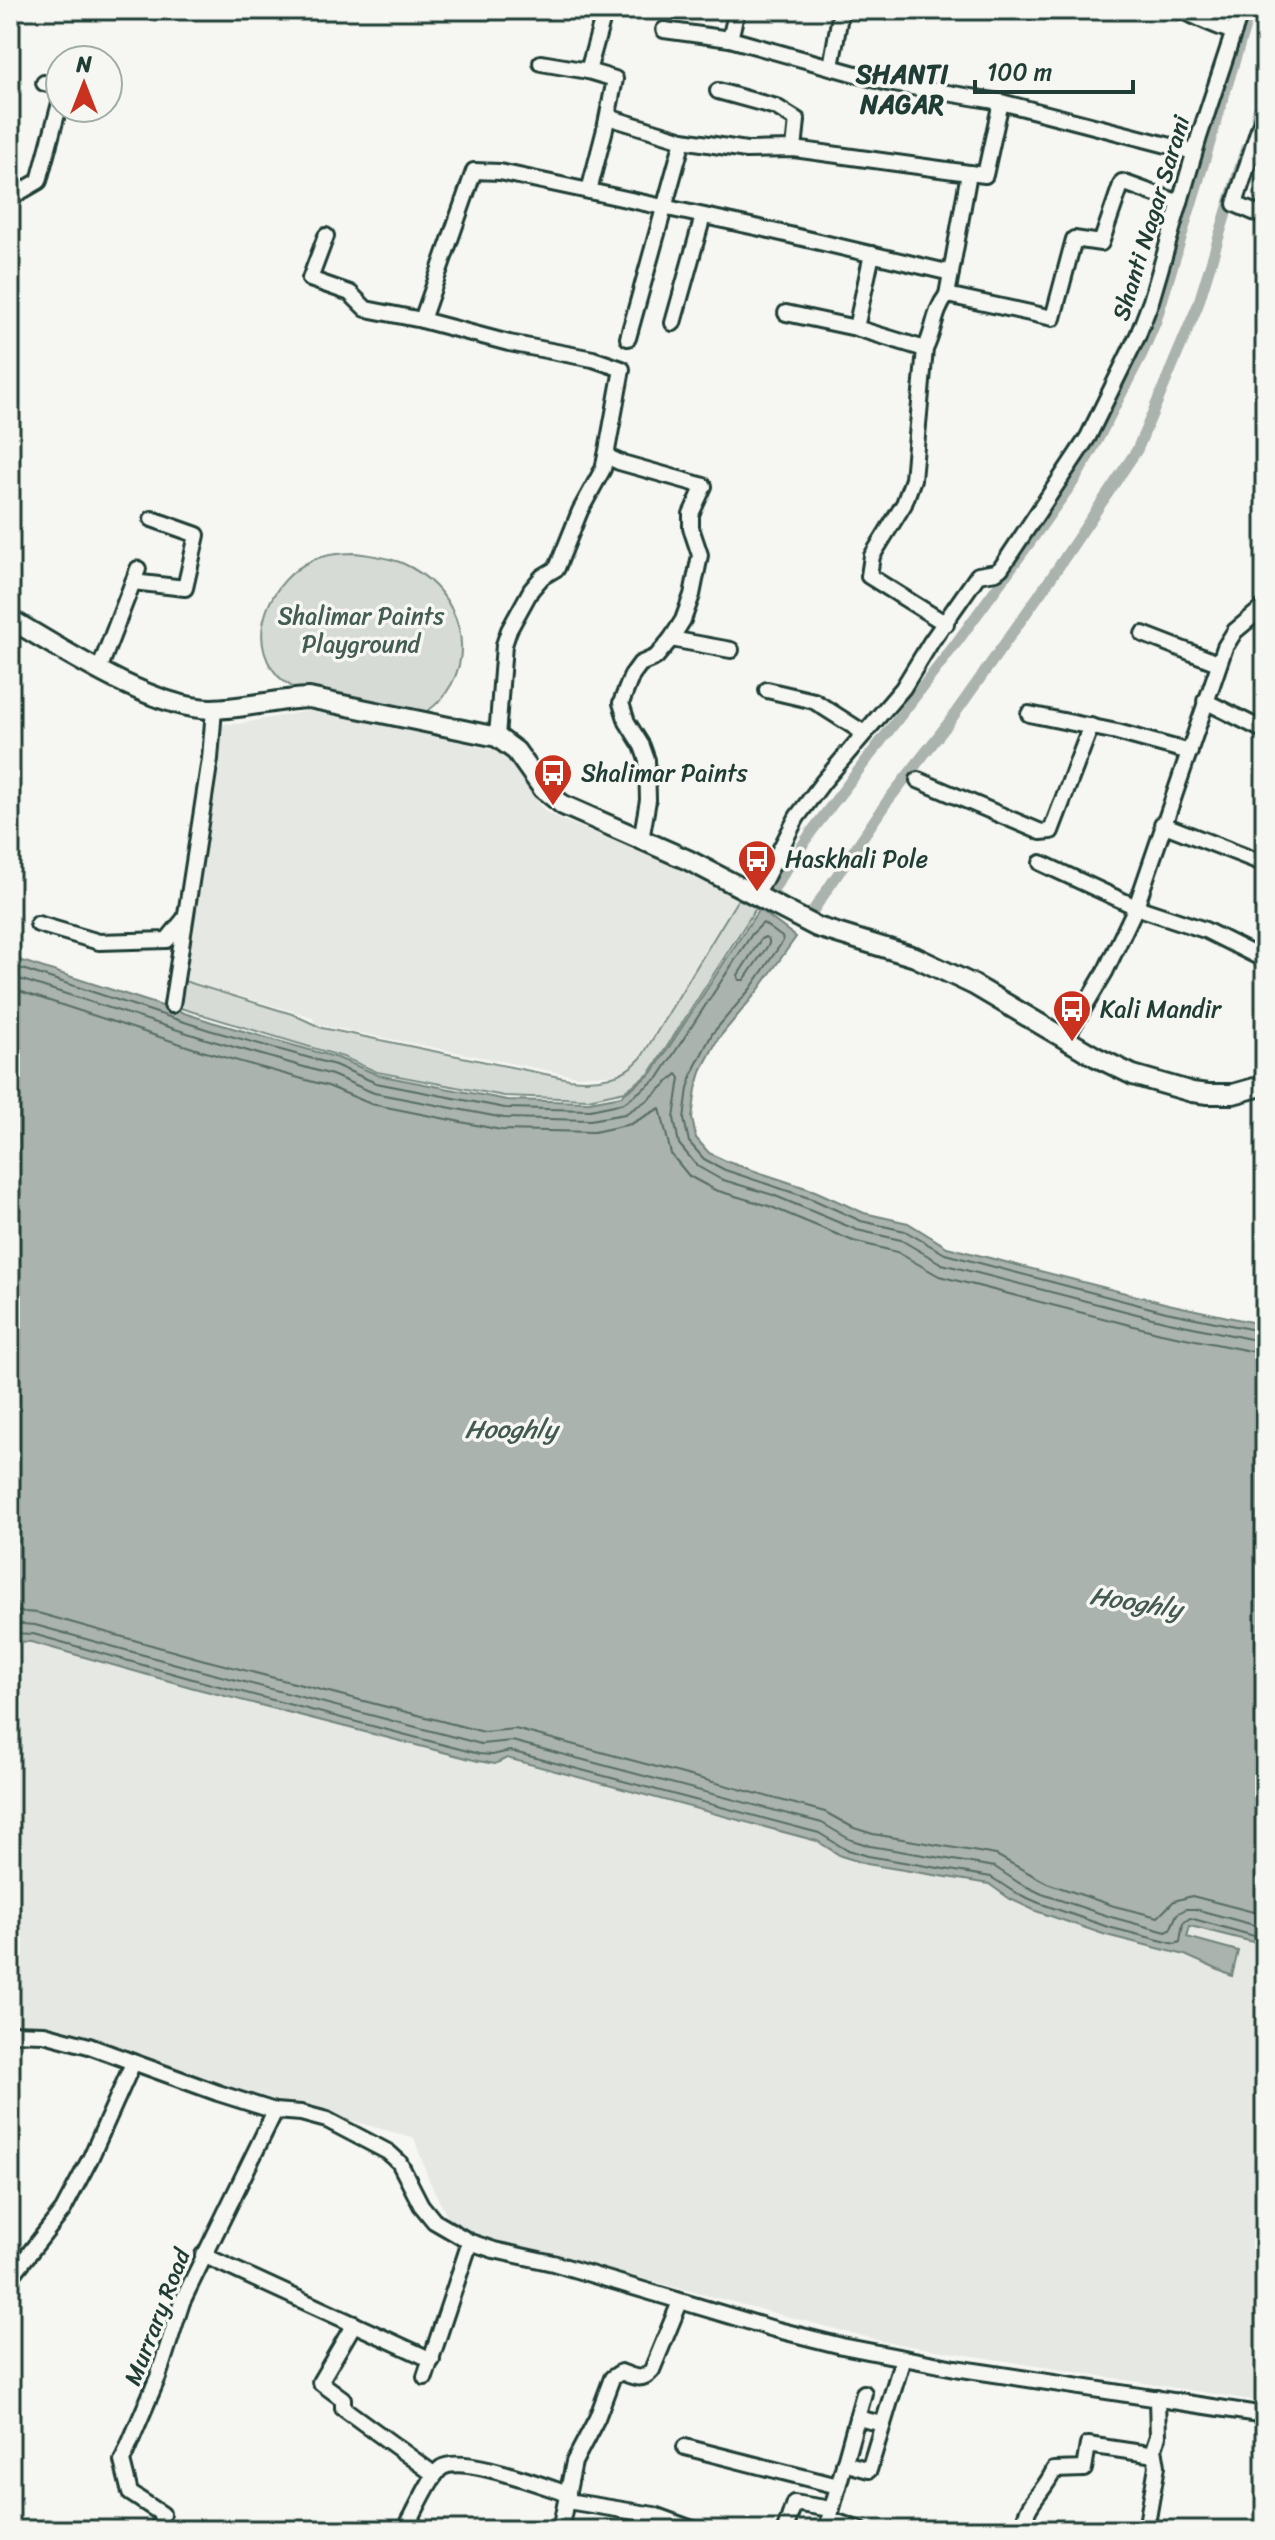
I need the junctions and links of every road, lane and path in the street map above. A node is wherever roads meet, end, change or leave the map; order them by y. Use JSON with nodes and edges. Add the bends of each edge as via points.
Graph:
{"nodes":[{"id":1,"x":605,"y":10,"type":"edge"},
{"id":2,"x":737,"y":10,"type":"edge"},
{"id":3,"x":841,"y":10,"type":"edge"},
{"id":4,"x":1179,"y":10,"type":"edge"},
{"id":5,"x":1241,"y":10,"type":"edge"},
{"id":6,"x":664,"y":30,"type":"dead end"},
{"id":7,"x":1234,"y":32,"type":"junction"},
{"id":8,"x":730,"y":39,"type":"junction"},
{"id":9,"x":541,"y":63,"type":"dead end"},
{"id":10,"x":831,"y":67,"type":"junction"},
{"id":11,"x":588,"y":71,"type":"junction"},
{"id":12,"x":718,"y":91,"type":"dead end"},
{"id":13,"x":1001,"y":102,"type":"junction"},
{"id":14,"x":608,"y":117,"type":"junction"},
{"id":15,"x":1264,"y":118,"type":"edge"},
{"id":16,"x":54,"y":124,"type":"edge"},
{"id":17,"x":683,"y":140,"type":"junction"},
{"id":18,"x":794,"y":149,"type":"junction"},
{"id":19,"x":1194,"y":152,"type":"junction"},
{"id":20,"x":969,"y":173,"type":"junction"},
{"id":21,"x":589,"y":191,"type":"junction"},
{"id":22,"x":10,"y":194,"type":"edge"},
{"id":23,"x":1180,"y":203,"type":"junction"},
{"id":24,"x":666,"y":208,"type":"junction"},
{"id":25,"x":703,"y":216,"type":"junction"},
{"id":26,"x":1265,"y":217,"type":"edge"},
{"id":27,"x":326,"y":236,"type":"dead end"},
{"id":28,"x":872,"y":254,"type":"junction"},
{"id":29,"x":951,"y":273,"type":"junction"},
{"id":30,"x":947,"y":295,"type":"junction"},
{"id":31,"x":786,"y":313,"type":"dead end"},
{"id":32,"x":422,"y":320,"type":"junction"},
{"id":33,"x":673,"y":323,"type":"dead end"},
{"id":34,"x":856,"y":328,"type":"junction"},
{"id":35,"x":628,"y":338,"type":"dead end"},
{"id":36,"x":925,"y":349,"type":"junction"},
{"id":37,"x":606,"y":456,"type":"junction"},
{"id":38,"x":152,"y":519,"type":"dead end"},
{"id":39,"x":1265,"y":606,"type":"edge"},
{"id":40,"x":10,"y":619,"type":"edge"},
{"id":41,"x":946,"y":624,"type":"junction"},
{"id":42,"x":1143,"y":634,"type":"dead end"},
{"id":43,"x":671,"y":639,"type":"junction"},
{"id":44,"x":731,"y":650,"type":"dead end"},
{"id":45,"x":1218,"y":663,"type":"junction"},
{"id":46,"x":99,"y":670,"type":"junction"},
{"id":47,"x":767,"y":690,"type":"dead end"},
{"id":48,"x":1205,"y":701,"type":"junction"},
{"id":49,"x":214,"y":709,"type":"junction"},
{"id":50,"x":1029,"y":714,"type":"dead end"},
{"id":51,"x":1091,"y":726,"type":"junction"},
{"id":52,"x":1265,"y":731,"type":"edge"},
{"id":53,"x":864,"y":733,"type":"junction"},
{"id":54,"x":497,"y":737,"type":"junction"},
{"id":55,"x":1190,"y":752,"type":"junction"},
{"id":56,"x":918,"y":780,"type":"dead end"},
{"id":57,"x":1162,"y":824,"type":"junction"},
{"id":58,"x":641,"y":840,"type":"junction"},
{"id":59,"x":1041,"y":863,"type":"dead end"},
{"id":60,"x":1265,"y":864,"type":"edge"},
{"id":61,"x":760,"y":896,"type":"junction"},
{"id":62,"x":1136,"y":907,"type":"junction"},
{"id":63,"x":185,"y":918,"type":"junction"},
{"id":64,"x":38,"y":924,"type":"dead end"},
{"id":65,"x":1265,"y":960,"type":"edge"},
{"id":66,"x":172,"y":1005,"type":"dead end"},
{"id":67,"x":1066,"y":1038,"type":"junction"},
{"id":68,"x":1265,"y":1085,"type":"edge"},
{"id":69,"x":10,"y":2033,"type":"edge"},
{"id":70,"x":133,"y":2063,"type":"junction"},
{"id":71,"x":275,"y":2111,"type":"junction"},
{"id":72,"x":470,"y":2242,"type":"junction"},
{"id":73,"x":203,"y":2255,"type":"junction"},
{"id":74,"x":12,"y":2272,"type":"edge"},
{"id":75,"x":680,"y":2302,"type":"junction"},
{"id":76,"x":354,"y":2324,"type":"junction"},
{"id":77,"x":903,"y":2358,"type":"junction"},
{"id":78,"x":432,"y":2360,"type":"junction"},
{"id":79,"x":425,"y":2377,"type":"dead end"},
{"id":80,"x":864,"y":2393,"type":"dead end"},
{"id":81,"x":1157,"y":2398,"type":"junction"},
{"id":82,"x":1265,"y":2415,"type":"edge"},
{"id":83,"x":857,"y":2418,"type":"junction"},
{"id":84,"x":883,"y":2424,"type":"junction"},
{"id":85,"x":685,"y":2447,"type":"dead end"},
{"id":86,"x":1155,"y":2455,"type":"junction"},
{"id":87,"x":844,"y":2463,"type":"junction"},
{"id":88,"x":435,"y":2475,"type":"junction"},
{"id":89,"x":838,"y":2486,"type":"junction"},
{"id":90,"x":568,"y":2498,"type":"junction"},
{"id":91,"x":831,"y":2509,"type":"junction"},
{"id":92,"x":409,"y":2522,"type":"dead end"},
{"id":93,"x":159,"y":2530,"type":"edge"},
{"id":94,"x":560,"y":2530,"type":"edge"},
{"id":95,"x":695,"y":2530,"type":"edge"},
{"id":96,"x":785,"y":2530,"type":"edge"},
{"id":97,"x":860,"y":2530,"type":"edge"},
{"id":98,"x":1023,"y":2530,"type":"edge"},
{"id":99,"x":1146,"y":2530,"type":"edge"}],
"edges":[{"from":1,"to":11,"type":"street"},
{"from":2,"to":8,"type":"street"},
{"from":3,"to":10,"type":"street"},
{"from":4,"to":7,"type":"street"},
{"from":5,"to":7,"type":"street","name":"Shanti Nagar Sarani"},
{"from":6,"to":8,"type":"street"},
{"from":7,"to":19,"type":"street","name":"Shanti Nagar Sarani"},
{"from":8,"to":10,"type":"street"},
{"from":9,"to":11,"type":"street"},
{"from":10,"to":13,"type":"street","via":[[888,83]]},
{"from":11,"to":14,"type":"street","via":[[615,79]]},
{"from":12,"to":18,"type":"street","via":[[776,107],[797,120]]},
{"from":13,"to":19,"type":"street"},
{"from":13,"to":20,"type":"street","via":[[985,175]]},
{"from":14,"to":17,"type":"street"},
{"from":14,"to":21,"type":"street"},
{"from":15,"to":26,"type":"street","via":[[1235,204]]},
{"from":16,"to":22,"type":"street","via":[[39,181]]},
{"from":17,"to":18,"type":"street","via":[[746,150]]},
{"from":17,"to":24,"type":"street"},
{"from":18,"to":20,"type":"street"},
{"from":19,"to":23,"type":"street","name":"Shanti Nagar Sarani"},
{"from":20,"to":29,"type":"street"},
{"from":21,"to":24,"type":"street"},
{"from":21,"to":32,"type":"street","via":[[474,171]]},
{"from":23,"to":30,"type":"street","via":[[1122,182],[1101,243],[1074,239],[1053,318]]},
{"from":23,"to":41,"type":"street","name":"Shanti Nagar Sarani","via":[[1138,335],[1088,437],[1001,568],[978,575]]},
{"from":24,"to":25,"type":"street"},
{"from":24,"to":35,"type":"street"},
{"from":25,"to":28,"type":"street"},
{"from":25,"to":33,"type":"street"},
{"from":27,"to":32,"type":"street","via":[[310,279],[350,293],[366,309]]},
{"from":28,"to":29,"type":"street"},
{"from":28,"to":34,"type":"street"},
{"from":29,"to":30,"type":"street"},
{"from":30,"to":36,"type":"street","via":[[937,308]]},
{"from":31,"to":34,"type":"street"},
{"from":32,"to":37,"type":"street","via":[[622,369]]},
{"from":34,"to":36,"type":"street"},
{"from":36,"to":41,"type":"street","via":[[913,479],[872,556],[869,576]]},
{"from":37,"to":43,"type":"street","via":[[704,486],[691,514],[700,555],[697,570],[683,620]]},
{"from":37,"to":54,"type":"street","via":[[557,568],[531,590],[509,630]]},
{"from":38,"to":46,"type":"street","via":[[197,535],[185,588],[136,576]]},
{"from":39,"to":45,"type":"street","via":[[1235,631]]},
{"from":40,"to":46,"type":"main road"},
{"from":41,"to":53,"type":"street","name":"Shanti Nagar Sarani","via":[[903,688]]},
{"from":42,"to":45,"type":"street"},
{"from":43,"to":44,"type":"street"},
{"from":43,"to":58,"type":"street","via":[[656,657],[640,664],[621,703],[647,760]]},
{"from":45,"to":48,"type":"street"},
{"from":46,"to":49,"type":"main road","via":[[153,697]]},
{"from":47,"to":53,"type":"street","via":[[814,701]]},
{"from":48,"to":52,"type":"street"},
{"from":48,"to":55,"type":"street"},
{"from":49,"to":54,"type":"main road","via":[[319,699]]},
{"from":49,"to":63,"type":"street"},
{"from":50,"to":51,"type":"street"},
{"from":51,"to":55,"type":"street"},
{"from":51,"to":56,"type":"street","via":[[1051,831],[1041,832]]},
{"from":53,"to":61,"type":"street","name":"Shanti Nagar Sarani","via":[[797,817]]},
{"from":54,"to":58,"type":"main road","via":[[516,751],[548,794]]},
{"from":55,"to":57,"type":"street"},
{"from":57,"to":60,"type":"street"},
{"from":57,"to":62,"type":"street"},
{"from":58,"to":61,"type":"main road"},
{"from":59,"to":62,"type":"street"},
{"from":61,"to":67,"type":"main road","via":[[817,927],[915,957]]},
{"from":62,"to":65,"type":"street","via":[[1205,930]]},
{"from":62,"to":67,"type":"street"},
{"from":63,"to":64,"type":"street","via":[[167,940],[99,942]]},
{"from":63,"to":66,"type":"street"},
{"from":67,"to":68,"type":"main road","via":[[1133,1075],[1192,1092],[1233,1094]]},
{"from":69,"to":70,"type":"street","via":[[44,2034]]},
{"from":70,"to":71,"type":"street"},
{"from":70,"to":74,"type":"street","via":[[69,2200]]},
{"from":71,"to":72,"type":"street","via":[[327,2120],[388,2152],[434,2221]]},
{"from":71,"to":73,"type":"street","name":"Murrary Road"},
{"from":72,"to":75,"type":"street"},
{"from":72,"to":78,"type":"street"},
{"from":73,"to":76,"type":"street"},
{"from":73,"to":93,"type":"street","name":"Murrary Road","via":[[122,2461],[130,2493],[162,2514]]},
{"from":75,"to":77,"type":"street"},
{"from":75,"to":90,"type":"street","via":[[646,2377],[621,2372],[612,2378],[574,2462]]},
{"from":76,"to":78,"type":"street"},
{"from":76,"to":88,"type":"street","via":[[320,2382],[343,2399],[343,2408]]},
{"from":77,"to":81,"type":"street"},
{"from":77,"to":84,"type":"street"},
{"from":78,"to":79,"type":"street"},
{"from":80,"to":83,"type":"street"},
{"from":81,"to":82,"type":"street"},
{"from":81,"to":86,"type":"street"},
{"from":83,"to":84,"type":"street"},
{"from":83,"to":87,"type":"street"},
{"from":84,"to":87,"type":"street","via":[[869,2470]]},
{"from":85,"to":89,"type":"street"},
{"from":86,"to":98,"type":"street","via":[[1088,2445],[1084,2469],[1054,2470],[1026,2510]]},
{"from":86,"to":99,"type":"street"},
{"from":87,"to":89,"type":"street"},
{"from":88,"to":90,"type":"street","via":[[449,2464],[477,2467]]},
{"from":88,"to":92,"type":"street"},
{"from":89,"to":91,"type":"street"},
{"from":90,"to":94,"type":"street"},
{"from":90,"to":95,"type":"street","via":[[654,2515]]},
{"from":91,"to":96,"type":"street","via":[[794,2503]]},
{"from":91,"to":97,"type":"street","via":[[829,2519]]}]}
